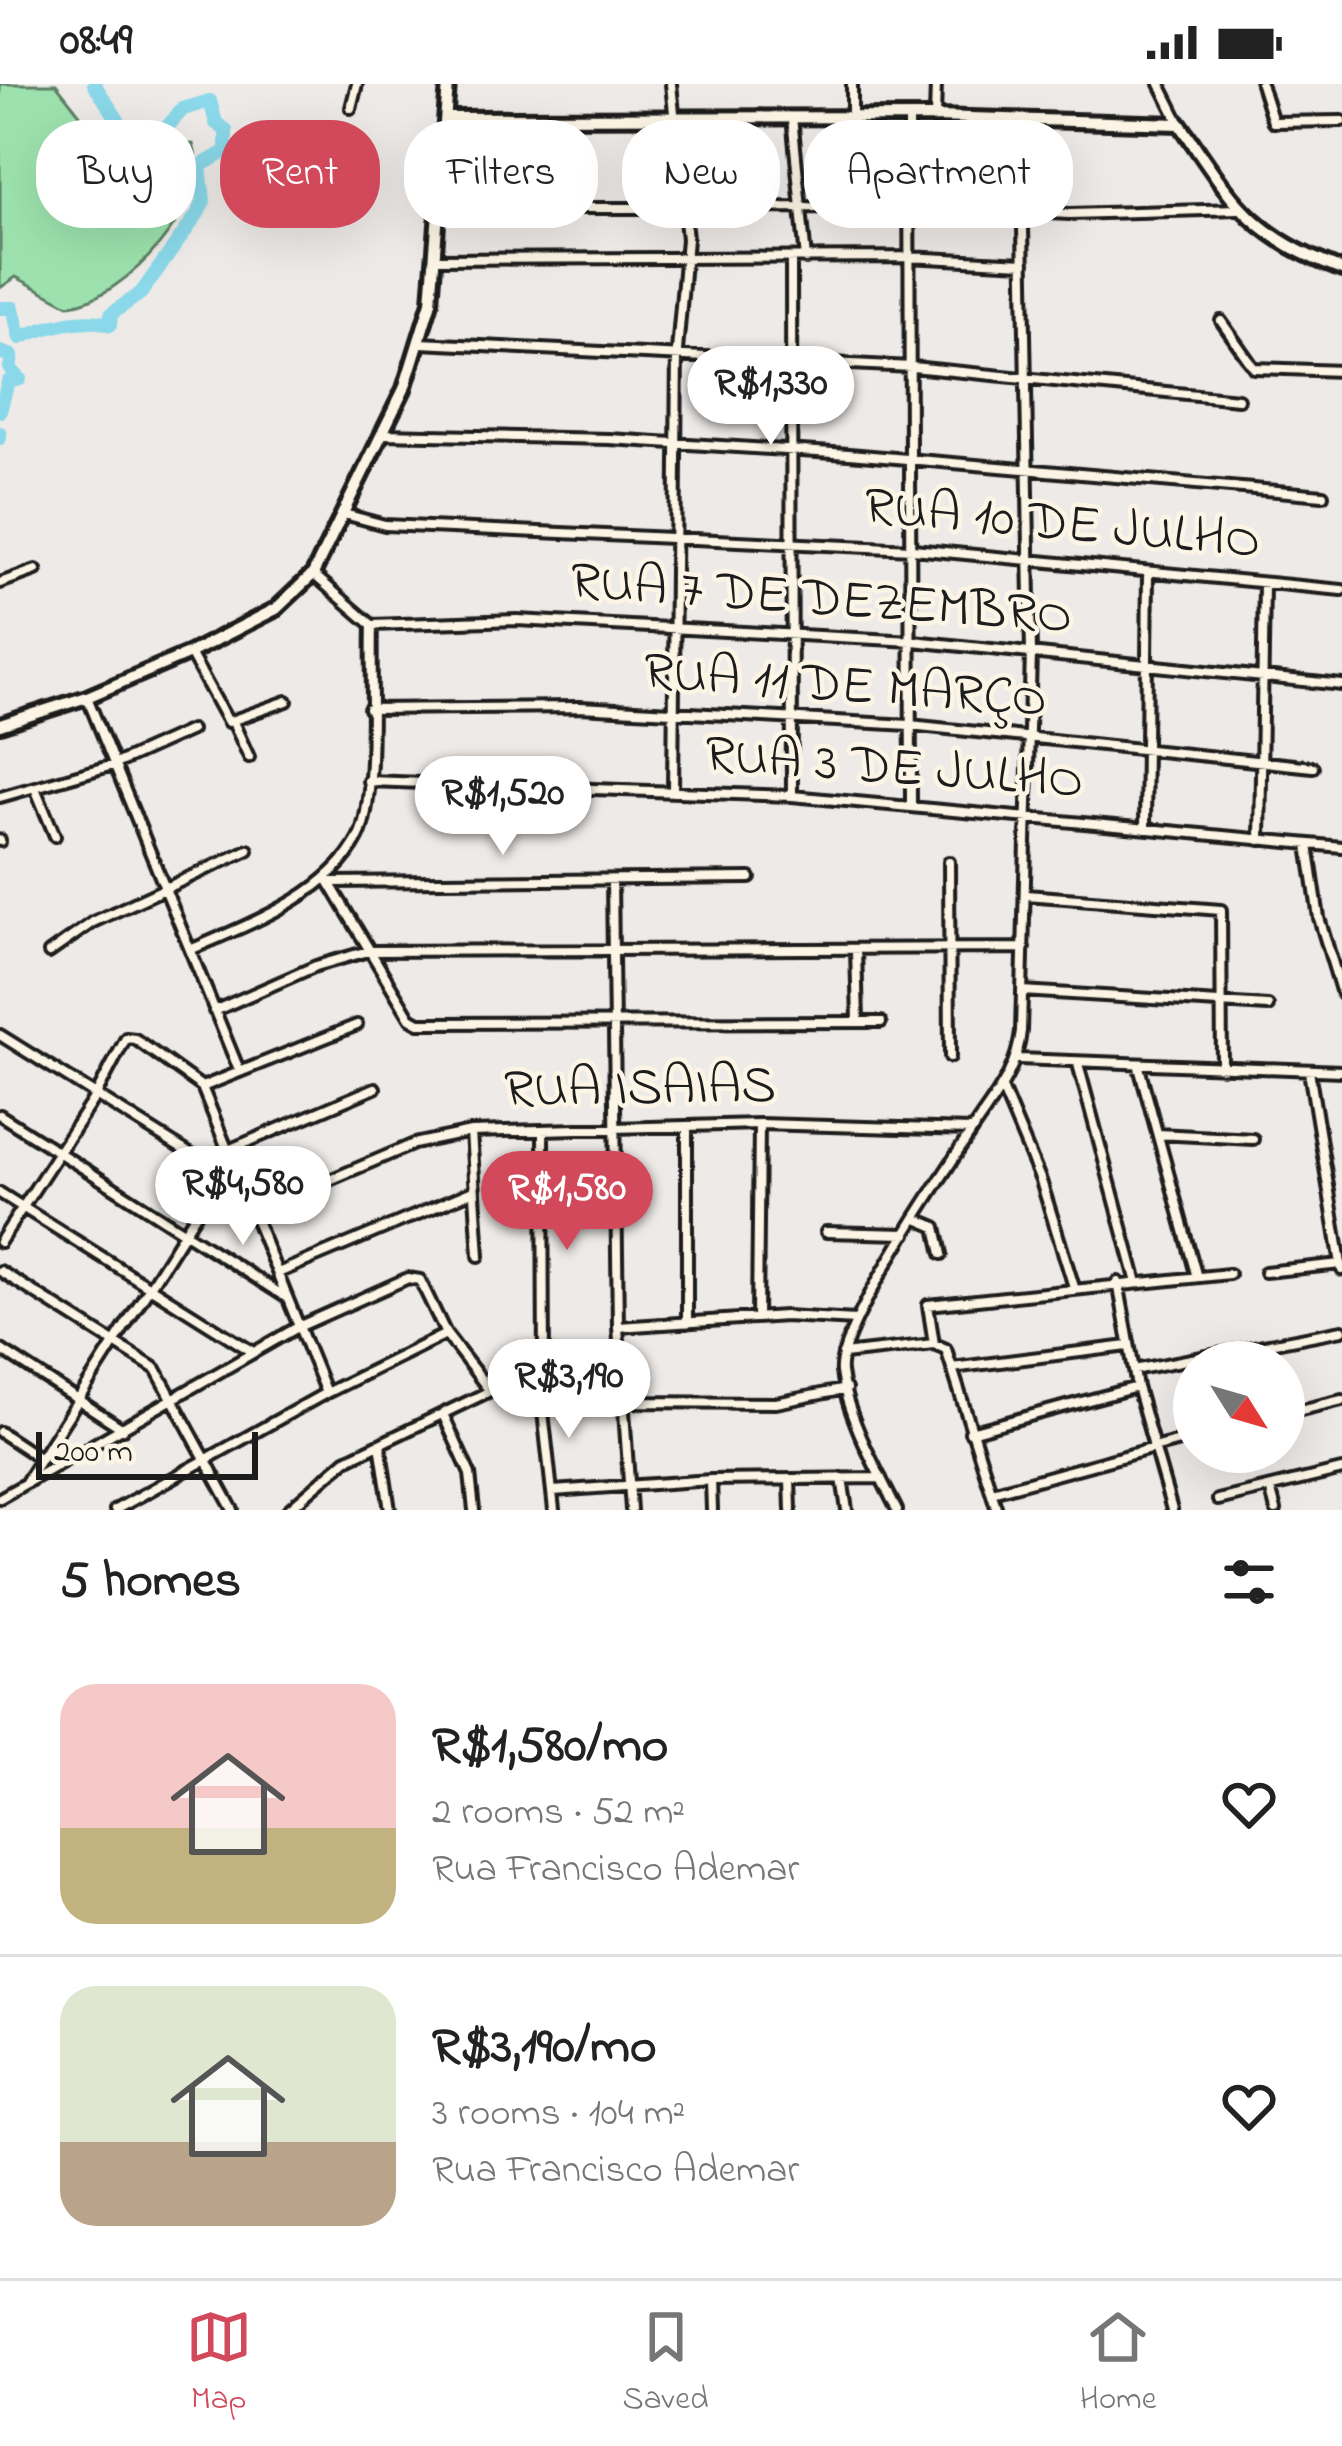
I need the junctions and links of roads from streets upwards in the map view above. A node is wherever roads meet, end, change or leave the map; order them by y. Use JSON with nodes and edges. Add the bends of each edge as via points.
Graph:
{"nodes":[{"id":1,"x":357,"y":84,"type":"edge"},
{"id":2,"x":448,"y":84,"type":"edge"},
{"id":3,"x":671,"y":84,"type":"edge"},
{"id":4,"x":852,"y":84,"type":"edge"},
{"id":5,"x":936,"y":84,"type":"edge"},
{"id":6,"x":1160,"y":84,"type":"edge"},
{"id":7,"x":1261,"y":84,"type":"edge"},
{"id":8,"x":351,"y":108,"type":"dead end"},
{"id":9,"x":672,"y":117,"type":"junction"},
{"id":10,"x":792,"y":117,"type":"junction"},
{"id":11,"x":852,"y":117,"type":"junction"},
{"id":12,"x":909,"y":117,"type":"junction"},
{"id":13,"x":935,"y":117,"type":"junction"},
{"id":14,"x":447,"y":118,"type":"joint"},
{"id":15,"x":672,"y":120,"type":"edge"},
{"id":16,"x":909,"y":120,"type":"edge"},
{"id":17,"x":1000,"y":120,"type":"edge"},
{"id":18,"x":1073,"y":122,"type":"edge"},
{"id":19,"x":1342,"y":122,"type":"edge"},
{"id":20,"x":1180,"y":124,"type":"junction"},
{"id":21,"x":780,"y":207,"type":"edge"},
{"id":22,"x":802,"y":207,"type":"junction"},
{"id":23,"x":1238,"y":209,"type":"junction"},
{"id":24,"x":1073,"y":211,"type":"edge"},
{"id":25,"x":436,"y":228,"type":"edge"},
{"id":26,"x":684,"y":228,"type":"edge"},
{"id":27,"x":908,"y":228,"type":"edge"},
{"id":28,"x":1024,"y":228,"type":"edge"},
{"id":29,"x":908,"y":257,"type":"junction"},
{"id":30,"x":434,"y":259,"type":"junction"},
{"id":31,"x":806,"y":259,"type":"junction"},
{"id":32,"x":686,"y":260,"type":"junction"},
{"id":33,"x":791,"y":261,"type":"junction"},
{"id":34,"x":1024,"y":263,"type":"junction"},
{"id":35,"x":1342,"y":270,"type":"edge"},
{"id":36,"x":1221,"y":321,"type":"dead end"},
{"id":37,"x":420,"y":343,"type":"junction"},
{"id":38,"x":677,"y":351,"type":"junction"},
{"id":39,"x":794,"y":361,"type":"junction"},
{"id":40,"x":912,"y":367,"type":"junction"},
{"id":41,"x":1342,"y":371,"type":"edge"},
{"id":42,"x":1027,"y":378,"type":"junction"},
{"id":43,"x":1238,"y":399,"type":"dead end"},
{"id":44,"x":382,"y":434,"type":"junction"},
{"id":45,"x":676,"y":444,"type":"junction"},
{"id":46,"x":793,"y":451,"type":"junction"},
{"id":47,"x":908,"y":459,"type":"junction"},
{"id":48,"x":1027,"y":470,"type":"junction"},
{"id":49,"x":1323,"y":495,"type":"dead end"},
{"id":50,"x":344,"y":514,"type":"junction"},
{"id":51,"x":674,"y":535,"type":"junction"},
{"id":52,"x":794,"y":544,"type":"junction"},
{"id":53,"x":913,"y":549,"type":"junction"},
{"id":54,"x":1030,"y":563,"type":"junction"},
{"id":55,"x":36,"y":569,"type":"dead end"},
{"id":56,"x":313,"y":574,"type":"junction"},
{"id":57,"x":1148,"y":575,"type":"junction"},
{"id":58,"x":0,"y":583,"type":"edge"},
{"id":59,"x":1264,"y":583,"type":"junction"},
{"id":60,"x":1342,"y":590,"type":"edge"},
{"id":61,"x":372,"y":625,"type":"junction"},
{"id":62,"x":675,"y":627,"type":"junction"},
{"id":63,"x":794,"y":634,"type":"junction"},
{"id":64,"x":913,"y":641,"type":"junction"},
{"id":65,"x":190,"y":653,"type":"junction"},
{"id":66,"x":1031,"y":653,"type":"junction"},
{"id":67,"x":1147,"y":664,"type":"junction"},
{"id":68,"x":1264,"y":676,"type":"junction"},
{"id":69,"x":1342,"y":685,"type":"edge"},
{"id":70,"x":87,"y":697,"type":"junction"},
{"id":71,"x":287,"y":701,"type":"dead end"},
{"id":72,"x":369,"y":710,"type":"junction"},
{"id":73,"x":674,"y":714,"type":"junction"},
{"id":74,"x":795,"y":719,"type":"junction"},
{"id":75,"x":231,"y":722,"type":"junction"},
{"id":76,"x":0,"y":725,"type":"edge"},
{"id":77,"x":910,"y":725,"type":"junction"},
{"id":78,"x":191,"y":730,"type":"dead end"},
{"id":79,"x":1028,"y":741,"type":"junction"},
{"id":80,"x":1145,"y":752,"type":"junction"},
{"id":81,"x":249,"y":757,"type":"dead end"},
{"id":82,"x":1262,"y":760,"type":"junction"},
{"id":83,"x":113,"y":765,"type":"junction"},
{"id":84,"x":1313,"y":767,"type":"dead end"},
{"id":85,"x":368,"y":781,"type":"junction"},
{"id":86,"x":35,"y":788,"type":"junction"},
{"id":87,"x":673,"y":792,"type":"junction"},
{"id":88,"x":792,"y":796,"type":"junction"},
{"id":89,"x":0,"y":797,"type":"edge"},
{"id":90,"x":911,"y":806,"type":"junction"},
{"id":91,"x":1026,"y":816,"type":"junction"},
{"id":92,"x":1144,"y":829,"type":"junction"},
{"id":93,"x":55,"y":836,"type":"dead end"},
{"id":94,"x":1260,"y":840,"type":"junction"},
{"id":95,"x":1309,"y":845,"type":"junction"},
{"id":96,"x":1342,"y":847,"type":"edge"},
{"id":97,"x":248,"y":850,"type":"dead end"},
{"id":98,"x":949,"y":862,"type":"dead end"},
{"id":99,"x":750,"y":878,"type":"dead end"},
{"id":100,"x":329,"y":880,"type":"junction"},
{"id":101,"x":612,"y":881,"type":"junction"},
{"id":102,"x":164,"y":890,"type":"junction"},
{"id":103,"x":1026,"y":895,"type":"junction"},
{"id":104,"x":949,"y":948,"type":"junction"},
{"id":105,"x":1024,"y":948,"type":"junction"},
{"id":106,"x":190,"y":950,"type":"junction"},
{"id":107,"x":856,"y":950,"type":"junction"},
{"id":108,"x":368,"y":951,"type":"junction"},
{"id":109,"x":615,"y":952,"type":"junction"},
{"id":110,"x":49,"y":953,"type":"dead end"},
{"id":111,"x":1022,"y":991,"type":"junction"},
{"id":112,"x":1342,"y":994,"type":"edge"},
{"id":113,"x":1224,"y":1001,"type":"junction"},
{"id":114,"x":1268,"y":1006,"type":"dead end"},
{"id":115,"x":214,"y":1011,"type":"junction"},
{"id":116,"x":858,"y":1021,"type":"junction"},
{"id":117,"x":613,"y":1022,"type":"junction"},
{"id":118,"x":881,"y":1022,"type":"dead end"},
{"id":119,"x":357,"y":1025,"type":"dead end"},
{"id":120,"x":0,"y":1035,"type":"edge"},
{"id":121,"x":950,"y":1057,"type":"dead end"},
{"id":122,"x":1018,"y":1059,"type":"junction"},
{"id":123,"x":1078,"y":1064,"type":"junction"},
{"id":124,"x":1139,"y":1067,"type":"junction"},
{"id":125,"x":1222,"y":1067,"type":"junction"},
{"id":126,"x":239,"y":1070,"type":"junction"},
{"id":127,"x":1309,"y":1071,"type":"junction"},
{"id":128,"x":1342,"y":1071,"type":"edge"},
{"id":129,"x":1001,"y":1086,"type":"junction"},
{"id":130,"x":202,"y":1087,"type":"junction"},
{"id":131,"x":375,"y":1088,"type":"dead end"},
{"id":132,"x":96,"y":1095,"type":"junction"},
{"id":133,"x":0,"y":1115,"type":"edge"},
{"id":134,"x":759,"y":1124,"type":"junction"},
{"id":135,"x":686,"y":1127,"type":"junction"},
{"id":136,"x":614,"y":1129,"type":"junction"},
{"id":137,"x":973,"y":1130,"type":"junction"},
{"id":138,"x":543,"y":1131,"type":"junction"},
{"id":139,"x":472,"y":1132,"type":"junction"},
{"id":140,"x":1158,"y":1134,"type":"junction"},
{"id":141,"x":1253,"y":1139,"type":"dead end"},
{"id":142,"x":57,"y":1151,"type":"junction"},
{"id":143,"x":228,"y":1155,"type":"junction"},
{"id":144,"x":219,"y":1172,"type":"junction"},
{"id":145,"x":473,"y":1191,"type":"junction"},
{"id":146,"x":0,"y":1193,"type":"edge"},
{"id":147,"x":22,"y":1207,"type":"junction"},
{"id":148,"x":252,"y":1214,"type":"junction"},
{"id":149,"x":1339,"y":1215,"type":"edge"},
{"id":150,"x":916,"y":1219,"type":"junction"},
{"id":151,"x":186,"y":1230,"type":"junction"},
{"id":152,"x":826,"y":1232,"type":"dead end"},
{"id":153,"x":908,"y":1234,"type":"junction"},
{"id":154,"x":0,"y":1242,"type":"edge"},
{"id":155,"x":942,"y":1254,"type":"dead end"},
{"id":156,"x":479,"y":1256,"type":"dead end"},
{"id":157,"x":1342,"y":1267,"type":"edge"},
{"id":158,"x":0,"y":1271,"type":"edge"},
{"id":159,"x":1265,"y":1272,"type":"dead end"},
{"id":160,"x":278,"y":1274,"type":"junction"},
{"id":161,"x":1196,"y":1274,"type":"junction"},
{"id":162,"x":1229,"y":1274,"type":"dead end"},
{"id":163,"x":1136,"y":1280,"type":"junction"},
{"id":164,"x":1118,"y":1282,"type":"junction"},
{"id":165,"x":149,"y":1286,"type":"junction"},
{"id":166,"x":1074,"y":1287,"type":"junction"},
{"id":167,"x":287,"y":1298,"type":"junction"},
{"id":168,"x":758,"y":1318,"type":"junction"},
{"id":169,"x":856,"y":1320,"type":"junction"},
{"id":170,"x":687,"y":1323,"type":"junction"},
{"id":171,"x":298,"y":1327,"type":"junction"},
{"id":172,"x":618,"y":1327,"type":"junction"},
{"id":173,"x":1342,"y":1330,"type":"edge"},
{"id":174,"x":446,"y":1334,"type":"junction"},
{"id":175,"x":113,"y":1342,"type":"junction"},
{"id":176,"x":934,"y":1344,"type":"junction"},
{"id":177,"x":1128,"y":1346,"type":"junction"},
{"id":178,"x":0,"y":1349,"type":"edge"},
{"id":179,"x":253,"y":1352,"type":"junction"},
{"id":180,"x":843,"y":1354,"type":"junction"},
{"id":181,"x":952,"y":1368,"type":"junction"},
{"id":182,"x":1134,"y":1370,"type":"junction"},
{"id":183,"x":620,"y":1371,"type":"junction"},
{"id":184,"x":542,"y":1376,"type":"junction"},
{"id":185,"x":1137,"y":1387,"type":"junction"},
{"id":186,"x":846,"y":1389,"type":"junction"},
{"id":187,"x":490,"y":1391,"type":"junction"},
{"id":188,"x":326,"y":1393,"type":"junction"},
{"id":189,"x":77,"y":1399,"type":"junction"},
{"id":190,"x":173,"y":1400,"type":"junction"},
{"id":191,"x":1342,"y":1400,"type":"edge"},
{"id":192,"x":626,"y":1402,"type":"junction"},
{"id":193,"x":1305,"y":1409,"type":"edge"},
{"id":194,"x":443,"y":1414,"type":"junction"},
{"id":195,"x":123,"y":1429,"type":"junction"},
{"id":196,"x":0,"y":1432,"type":"edge"},
{"id":197,"x":970,"y":1432,"type":"junction"},
{"id":198,"x":380,"y":1444,"type":"junction"},
{"id":199,"x":1173,"y":1444,"type":"edge"},
{"id":200,"x":1154,"y":1450,"type":"junction"},
{"id":201,"x":41,"y":1459,"type":"junction"},
{"id":202,"x":203,"y":1460,"type":"junction"},
{"id":203,"x":1342,"y":1470,"type":"edge"},
{"id":204,"x":842,"y":1478,"type":"junction"},
{"id":205,"x":881,"y":1478,"type":"junction"},
{"id":206,"x":790,"y":1479,"type":"junction"},
{"id":207,"x":711,"y":1480,"type":"junction"},
{"id":208,"x":26,"y":1483,"type":"junction"},
{"id":209,"x":630,"y":1484,"type":"junction"},
{"id":210,"x":1270,"y":1488,"type":"junction"},
{"id":211,"x":553,"y":1491,"type":"junction"},
{"id":212,"x":992,"y":1492,"type":"junction"},
{"id":213,"x":0,"y":1498,"type":"edge"},
{"id":214,"x":1218,"y":1500,"type":"dead end"},
{"id":215,"x":303,"y":1505,"type":"edge"},
{"id":216,"x":115,"y":1510,"type":"edge"},
{"id":217,"x":233,"y":1510,"type":"edge"},
{"id":218,"x":288,"y":1510,"type":"edge"},
{"id":219,"x":390,"y":1510,"type":"edge"},
{"id":220,"x":474,"y":1510,"type":"edge"},
{"id":221,"x":554,"y":1510,"type":"edge"},
{"id":222,"x":631,"y":1510,"type":"edge"},
{"id":223,"x":712,"y":1510,"type":"edge"},
{"id":224,"x":791,"y":1510,"type":"edge"},
{"id":225,"x":848,"y":1510,"type":"edge"},
{"id":226,"x":897,"y":1510,"type":"edge"},
{"id":227,"x":997,"y":1510,"type":"edge"},
{"id":228,"x":1172,"y":1510,"type":"edge"},
{"id":229,"x":1276,"y":1510,"type":"edge"}],
"edges":[{"from":1,"to":8,"type":"street"},
{"from":2,"to":14,"type":"street"},
{"from":3,"to":9,"type":"street"},
{"from":4,"to":11,"type":"street"},
{"from":5,"to":13,"type":"street"},
{"from":6,"to":20,"type":"street"},
{"from":7,"to":19,"type":"street","via":[[1274,122]]},
{"from":9,"to":10,"type":"street"},
{"from":9,"to":14,"type":"street"},
{"from":9,"to":15,"type":"street"},
{"from":10,"to":11,"type":"street"},
{"from":10,"to":22,"type":"street"},
{"from":11,"to":12,"type":"street"},
{"from":12,"to":13,"type":"street"},
{"from":12,"to":16,"type":"street"},
{"from":13,"to":17,"type":"street"},
{"from":18,"to":20,"type":"street"},
{"from":20,"to":23,"type":"street"},
{"from":21,"to":22,"type":"street"},
{"from":22,"to":31,"type":"street"},
{"from":23,"to":24,"type":"street"},
{"from":23,"to":35,"type":"street","via":[[1282,244]]},
{"from":25,"to":30,"type":"street"},
{"from":26,"to":32,"type":"street"},
{"from":27,"to":29,"type":"street"},
{"from":28,"to":34,"type":"street"},
{"from":29,"to":31,"type":"street"},
{"from":29,"to":34,"type":"street"},
{"from":29,"to":40,"type":"street"},
{"from":30,"to":32,"type":"street"},
{"from":30,"to":37,"type":"street"},
{"from":31,"to":33,"type":"street"},
{"from":32,"to":33,"type":"street"},
{"from":32,"to":38,"type":"street"},
{"from":33,"to":39,"type":"street"},
{"from":34,"to":42,"type":"street"},
{"from":36,"to":41,"type":"street","via":[[1254,368]]},
{"from":37,"to":38,"type":"street"},
{"from":37,"to":44,"type":"street"},
{"from":38,"to":39,"type":"street"},
{"from":38,"to":45,"type":"street"},
{"from":39,"to":40,"type":"street"},
{"from":39,"to":46,"type":"street"},
{"from":40,"to":42,"type":"street"},
{"from":40,"to":47,"type":"street"},
{"from":42,"to":43,"type":"street"},
{"from":42,"to":48,"type":"street"},
{"from":44,"to":45,"type":"street"},
{"from":44,"to":50,"type":"street"},
{"from":45,"to":46,"type":"street"},
{"from":45,"to":51,"type":"street"},
{"from":46,"to":47,"type":"street"},
{"from":46,"to":52,"type":"street"},
{"from":47,"to":48,"type":"street"},
{"from":47,"to":53,"type":"street"},
{"from":48,"to":49,"type":"street"},
{"from":48,"to":54,"type":"street"},
{"from":50,"to":51,"type":"street","name":"RUA 10 DE JULHO","via":[[385,525]]},
{"from":50,"to":56,"type":"street"},
{"from":51,"to":52,"type":"street","name":"RUA 10 DE JULHO"},
{"from":51,"to":62,"type":"street"},
{"from":52,"to":53,"type":"street","name":"RUA 10 DE JULHO"},
{"from":52,"to":63,"type":"street"},
{"from":53,"to":54,"type":"street","name":"RUA 10 DE JULHO"},
{"from":53,"to":64,"type":"street"},
{"from":54,"to":57,"type":"street","name":"RUA 10 DE JULHO"},
{"from":54,"to":66,"type":"street"},
{"from":55,"to":58,"type":"street"},
{"from":56,"to":61,"type":"street"},
{"from":56,"to":65,"type":"street","via":[[276,609]]},
{"from":57,"to":59,"type":"street","name":"RUA 10 DE JULHO"},
{"from":57,"to":67,"type":"street"},
{"from":59,"to":60,"type":"street","name":"RUA 10 DE JULHO"},
{"from":59,"to":68,"type":"street"},
{"from":61,"to":62,"type":"street","name":"RUA 7 DE DEZEMBRO"},
{"from":61,"to":72,"type":"street"},
{"from":62,"to":63,"type":"street","name":"RUA 7 DE DEZEMBRO"},
{"from":62,"to":73,"type":"street"},
{"from":63,"to":64,"type":"street","name":"RUA 7 DE DEZEMBRO"},
{"from":63,"to":74,"type":"street"},
{"from":64,"to":66,"type":"street","name":"RUA 7 DE DEZEMBRO"},
{"from":64,"to":77,"type":"street"},
{"from":65,"to":70,"type":"street"},
{"from":65,"to":75,"type":"street"},
{"from":66,"to":67,"type":"street","name":"RUA 7 DE DEZEMBRO"},
{"from":66,"to":79,"type":"street"},
{"from":67,"to":68,"type":"street","name":"RUA 7 DE DEZEMBRO"},
{"from":67,"to":80,"type":"street"},
{"from":68,"to":69,"type":"street","name":"RUA 7 DE DEZEMBRO"},
{"from":68,"to":82,"type":"street"},
{"from":70,"to":76,"type":"street"},
{"from":70,"to":83,"type":"street"},
{"from":71,"to":75,"type":"street"},
{"from":72,"to":73,"type":"street","name":"RUA 11 DE MARÇO","via":[[543,706]]},
{"from":72,"to":85,"type":"street"},
{"from":73,"to":74,"type":"street","name":"RUA 11 DE MARÇO"},
{"from":73,"to":87,"type":"street"},
{"from":74,"to":77,"type":"street","name":"RUA 11 DE MARÇO"},
{"from":74,"to":88,"type":"street"},
{"from":75,"to":81,"type":"street"},
{"from":77,"to":79,"type":"street","name":"RUA 11 DE MARÇO"},
{"from":77,"to":90,"type":"street"},
{"from":78,"to":83,"type":"street"},
{"from":79,"to":80,"type":"street","name":"RUA 11 DE MARÇO"},
{"from":79,"to":91,"type":"street"},
{"from":80,"to":82,"type":"street","name":"RUA 11 DE MARÇO"},
{"from":80,"to":92,"type":"street"},
{"from":82,"to":84,"type":"street","name":"RUA 11 DE MARÇO"},
{"from":82,"to":94,"type":"street"},
{"from":83,"to":86,"type":"street"},
{"from":83,"to":102,"type":"street"},
{"from":85,"to":87,"type":"street","name":"RUA 3 DE JULHO"},
{"from":85,"to":100,"type":"street","via":[[359,836]]},
{"from":86,"to":89,"type":"street"},
{"from":86,"to":93,"type":"street"},
{"from":87,"to":88,"type":"street","name":"RUA 3 DE JULHO"},
{"from":88,"to":90,"type":"street","name":"RUA 3 DE JULHO"},
{"from":90,"to":91,"type":"street","name":"RUA 3 DE JULHO"},
{"from":91,"to":92,"type":"street","name":"RUA 3 DE JULHO"},
{"from":91,"to":103,"type":"street"},
{"from":92,"to":94,"type":"street","name":"RUA 3 DE JULHO"},
{"from":94,"to":95,"type":"street","name":"RUA 3 DE JULHO"},
{"from":95,"to":96,"type":"street","name":"RUA 3 DE JULHO"},
{"from":95,"to":112,"type":"street","via":[[1319,918]]},
{"from":97,"to":102,"type":"street"},
{"from":98,"to":104,"type":"street"},
{"from":99,"to":101,"type":"street"},
{"from":100,"to":101,"type":"street"},
{"from":100,"to":106,"type":"street"},
{"from":100,"to":108,"type":"street"},
{"from":101,"to":109,"type":"street"},
{"from":102,"to":106,"type":"street"},
{"from":102,"to":110,"type":"street","via":[[93,922]]},
{"from":103,"to":105,"type":"street"},
{"from":103,"to":113,"type":"street","via":[[1217,907]]},
{"from":104,"to":105,"type":"street"},
{"from":104,"to":107,"type":"street"},
{"from":104,"to":121,"type":"street"},
{"from":105,"to":111,"type":"street"},
{"from":106,"to":115,"type":"street"},
{"from":107,"to":109,"type":"street"},
{"from":107,"to":116,"type":"street"},
{"from":108,"to":109,"type":"street"},
{"from":108,"to":115,"type":"street"},
{"from":108,"to":117,"type":"street","via":[[410,1018],[424,1024]]},
{"from":109,"to":117,"type":"street"},
{"from":111,"to":113,"type":"street"},
{"from":111,"to":122,"type":"street"},
{"from":113,"to":114,"type":"street"},
{"from":113,"to":125,"type":"street"},
{"from":115,"to":126,"type":"street"},
{"from":116,"to":117,"type":"street"},
{"from":116,"to":118,"type":"street"},
{"from":117,"to":136,"type":"street"},
{"from":119,"to":126,"type":"street"},
{"from":120,"to":132,"type":"street"},
{"from":122,"to":123,"type":"street"},
{"from":122,"to":129,"type":"street"},
{"from":123,"to":124,"type":"street"},
{"from":123,"to":163,"type":"street"},
{"from":124,"to":125,"type":"street"},
{"from":124,"to":140,"type":"street"},
{"from":125,"to":127,"type":"street"},
{"from":126,"to":130,"type":"street"},
{"from":127,"to":128,"type":"street"},
{"from":127,"to":149,"type":"street","via":[[1318,1147]]},
{"from":129,"to":137,"type":"street"},
{"from":129,"to":166,"type":"street"},
{"from":130,"to":132,"type":"street","via":[[129,1037]]},
{"from":130,"to":143,"type":"street"},
{"from":131,"to":143,"type":"street"},
{"from":132,"to":142,"type":"street"},
{"from":132,"to":144,"type":"street"},
{"from":133,"to":142,"type":"street"},
{"from":134,"to":135,"type":"street","name":"RUA ISAIAS"},
{"from":134,"to":137,"type":"street","name":"RUA ISAIAS"},
{"from":134,"to":168,"type":"street"},
{"from":135,"to":136,"type":"street","name":"RUA ISAIAS"},
{"from":135,"to":170,"type":"street"},
{"from":136,"to":138,"type":"street","name":"RUA ISAIAS"},
{"from":136,"to":172,"type":"street"},
{"from":137,"to":150,"type":"street"},
{"from":138,"to":139,"type":"street","name":"RUA ISAIAS"},
{"from":138,"to":184,"type":"street"},
{"from":139,"to":145,"type":"street"},
{"from":139,"to":148,"type":"street","name":"RUA ISAIAS","via":[[414,1144]]},
{"from":140,"to":141,"type":"street"},
{"from":140,"to":161,"type":"street"},
{"from":142,"to":147,"type":"street"},
{"from":142,"to":151,"type":"street"},
{"from":143,"to":144,"type":"street"},
{"from":143,"to":148,"type":"street"},
{"from":144,"to":151,"type":"street"},
{"from":145,"to":156,"type":"street"},
{"from":145,"to":160,"type":"street"},
{"from":146,"to":147,"type":"street"},
{"from":147,"to":154,"type":"street"},
{"from":147,"to":165,"type":"street"},
{"from":148,"to":160,"type":"street"},
{"from":149,"to":157,"type":"street"},
{"from":150,"to":153,"type":"street"},
{"from":150,"to":155,"type":"street","via":[[936,1227]]},
{"from":151,"to":165,"type":"street"},
{"from":151,"to":167,"type":"street"},
{"from":152,"to":153,"type":"street"},
{"from":153,"to":169,"type":"street"},
{"from":157,"to":159,"type":"street"},
{"from":158,"to":175,"type":"street"},
{"from":160,"to":167,"type":"street"},
{"from":161,"to":162,"type":"street"},
{"from":161,"to":163,"type":"street"},
{"from":163,"to":164,"type":"street"},
{"from":164,"to":166,"type":"street"},
{"from":164,"to":177,"type":"street"},
{"from":165,"to":175,"type":"street"},
{"from":165,"to":179,"type":"street"},
{"from":166,"to":176,"type":"street","via":[[928,1305]]},
{"from":167,"to":171,"type":"street"},
{"from":168,"to":169,"type":"street"},
{"from":168,"to":170,"type":"street"},
{"from":169,"to":180,"type":"street"},
{"from":170,"to":172,"type":"street"},
{"from":171,"to":174,"type":"street","via":[[415,1277]]},
{"from":171,"to":179,"type":"street"},
{"from":171,"to":188,"type":"street"},
{"from":172,"to":183,"type":"street"},
{"from":173,"to":182,"type":"street"},
{"from":174,"to":187,"type":"street"},
{"from":174,"to":188,"type":"street"},
{"from":175,"to":189,"type":"street"},
{"from":175,"to":190,"type":"street","via":[[156,1369]]},
{"from":176,"to":180,"type":"street"},
{"from":176,"to":181,"type":"street","via":[[946,1349]]},
{"from":177,"to":181,"type":"street"},
{"from":177,"to":182,"type":"street"},
{"from":178,"to":189,"type":"street"},
{"from":179,"to":190,"type":"street"},
{"from":180,"to":186,"type":"street"},
{"from":181,"to":197,"type":"street"},
{"from":182,"to":185,"type":"street"},
{"from":183,"to":184,"type":"street"},
{"from":183,"to":192,"type":"street"},
{"from":184,"to":187,"type":"street"},
{"from":184,"to":211,"type":"street"},
{"from":185,"to":197,"type":"street"},
{"from":185,"to":200,"type":"street"},
{"from":186,"to":192,"type":"street","via":[[776,1403]]},
{"from":186,"to":205,"type":"street"},
{"from":187,"to":194,"type":"street"},
{"from":188,"to":202,"type":"street"},
{"from":189,"to":195,"type":"street"},
{"from":189,"to":201,"type":"street"},
{"from":190,"to":195,"type":"street"},
{"from":190,"to":202,"type":"street"},
{"from":191,"to":193,"type":"street"},
{"from":192,"to":209,"type":"street"},
{"from":194,"to":198,"type":"street"},
{"from":194,"to":220,"type":"street","via":[[470,1474]]},
{"from":195,"to":208,"type":"street"},
{"from":196,"to":201,"type":"street"},
{"from":197,"to":212,"type":"street"},
{"from":198,"to":215,"type":"street","via":[[346,1460]]},
{"from":198,"to":219,"type":"street"},
{"from":199,"to":200,"type":"street"},
{"from":200,"to":212,"type":"street"},
{"from":200,"to":228,"type":"street"},
{"from":201,"to":208,"type":"street"},
{"from":202,"to":216,"type":"street"},
{"from":202,"to":217,"type":"street"},
{"from":203,"to":210,"type":"street"},
{"from":204,"to":205,"type":"street"},
{"from":204,"to":206,"type":"street"},
{"from":204,"to":225,"type":"street"},
{"from":205,"to":226,"type":"street"},
{"from":206,"to":207,"type":"street"},
{"from":206,"to":224,"type":"street"},
{"from":207,"to":209,"type":"street"},
{"from":207,"to":223,"type":"street"},
{"from":208,"to":213,"type":"street"},
{"from":209,"to":211,"type":"street"},
{"from":209,"to":222,"type":"street"},
{"from":210,"to":214,"type":"street"},
{"from":210,"to":229,"type":"street"},
{"from":211,"to":221,"type":"street"},
{"from":212,"to":227,"type":"street"},
{"from":215,"to":218,"type":"street"}]}
